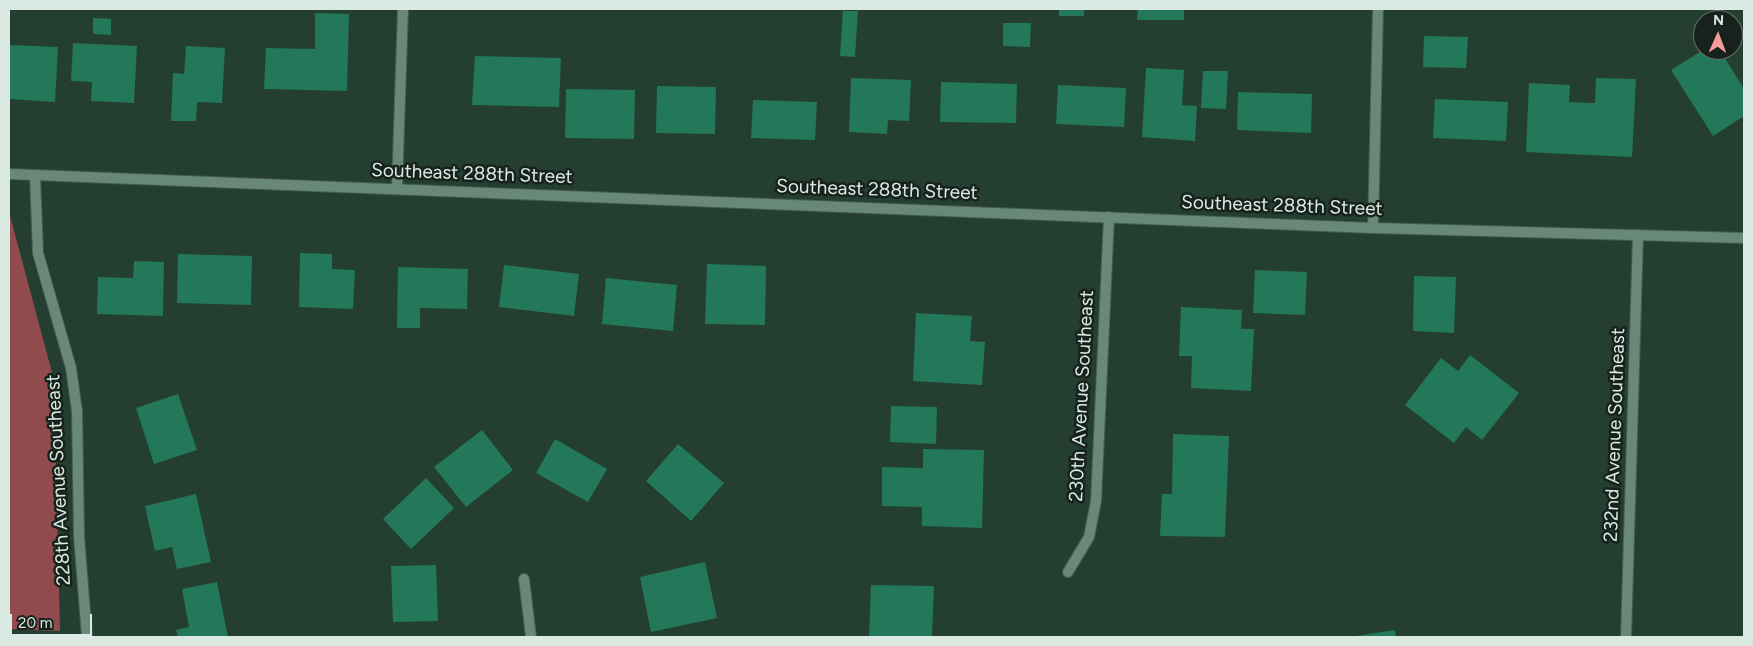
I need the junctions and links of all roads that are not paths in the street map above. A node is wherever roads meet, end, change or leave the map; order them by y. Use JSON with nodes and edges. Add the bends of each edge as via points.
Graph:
{"nodes":[{"id":1,"x":403,"y":9,"type":"edge"},
{"id":2,"x":1378,"y":9,"type":"edge"},
{"id":3,"x":9,"y":174,"type":"edge"},
{"id":4,"x":36,"y":174,"type":"junction"},
{"id":5,"x":397,"y":188,"type":"junction"},
{"id":6,"x":1109,"y":217,"type":"junction"},
{"id":7,"x":1374,"y":228,"type":"junction"},
{"id":8,"x":1638,"y":235,"type":"junction"},
{"id":9,"x":1744,"y":238,"type":"edge"},
{"id":10,"x":1068,"y":572,"type":"dead end"},
{"id":11,"x":524,"y":579,"type":"dead end"},
{"id":12,"x":87,"y":637,"type":"edge"},
{"id":13,"x":531,"y":637,"type":"edge"},
{"id":14,"x":1626,"y":637,"type":"edge"}],
"edges":[{"from":1,"to":5,"type":"street"},
{"from":2,"to":7,"type":"street"},
{"from":3,"to":4,"type":"street","name":"Southeast 288th Street"},
{"from":4,"to":5,"type":"street","name":"Southeast 288th Street"},
{"from":4,"to":12,"type":"street","name":"228th Avenue Southeast","via":[[38,253],[71,368],[76,411],[79,536]]},
{"from":5,"to":6,"type":"street","name":"Southeast 288th Street"},
{"from":6,"to":7,"type":"street","name":"Southeast 288th Street"},
{"from":6,"to":10,"type":"street","name":"230th Avenue Southeast","via":[[1096,500],[1089,537]]},
{"from":7,"to":8,"type":"street","name":"Southeast 288th Street"},
{"from":8,"to":9,"type":"street","name":"Southeast 288th Street"},
{"from":8,"to":14,"type":"street","name":"232nd Avenue Southeast"},
{"from":11,"to":13,"type":"street"}]}
